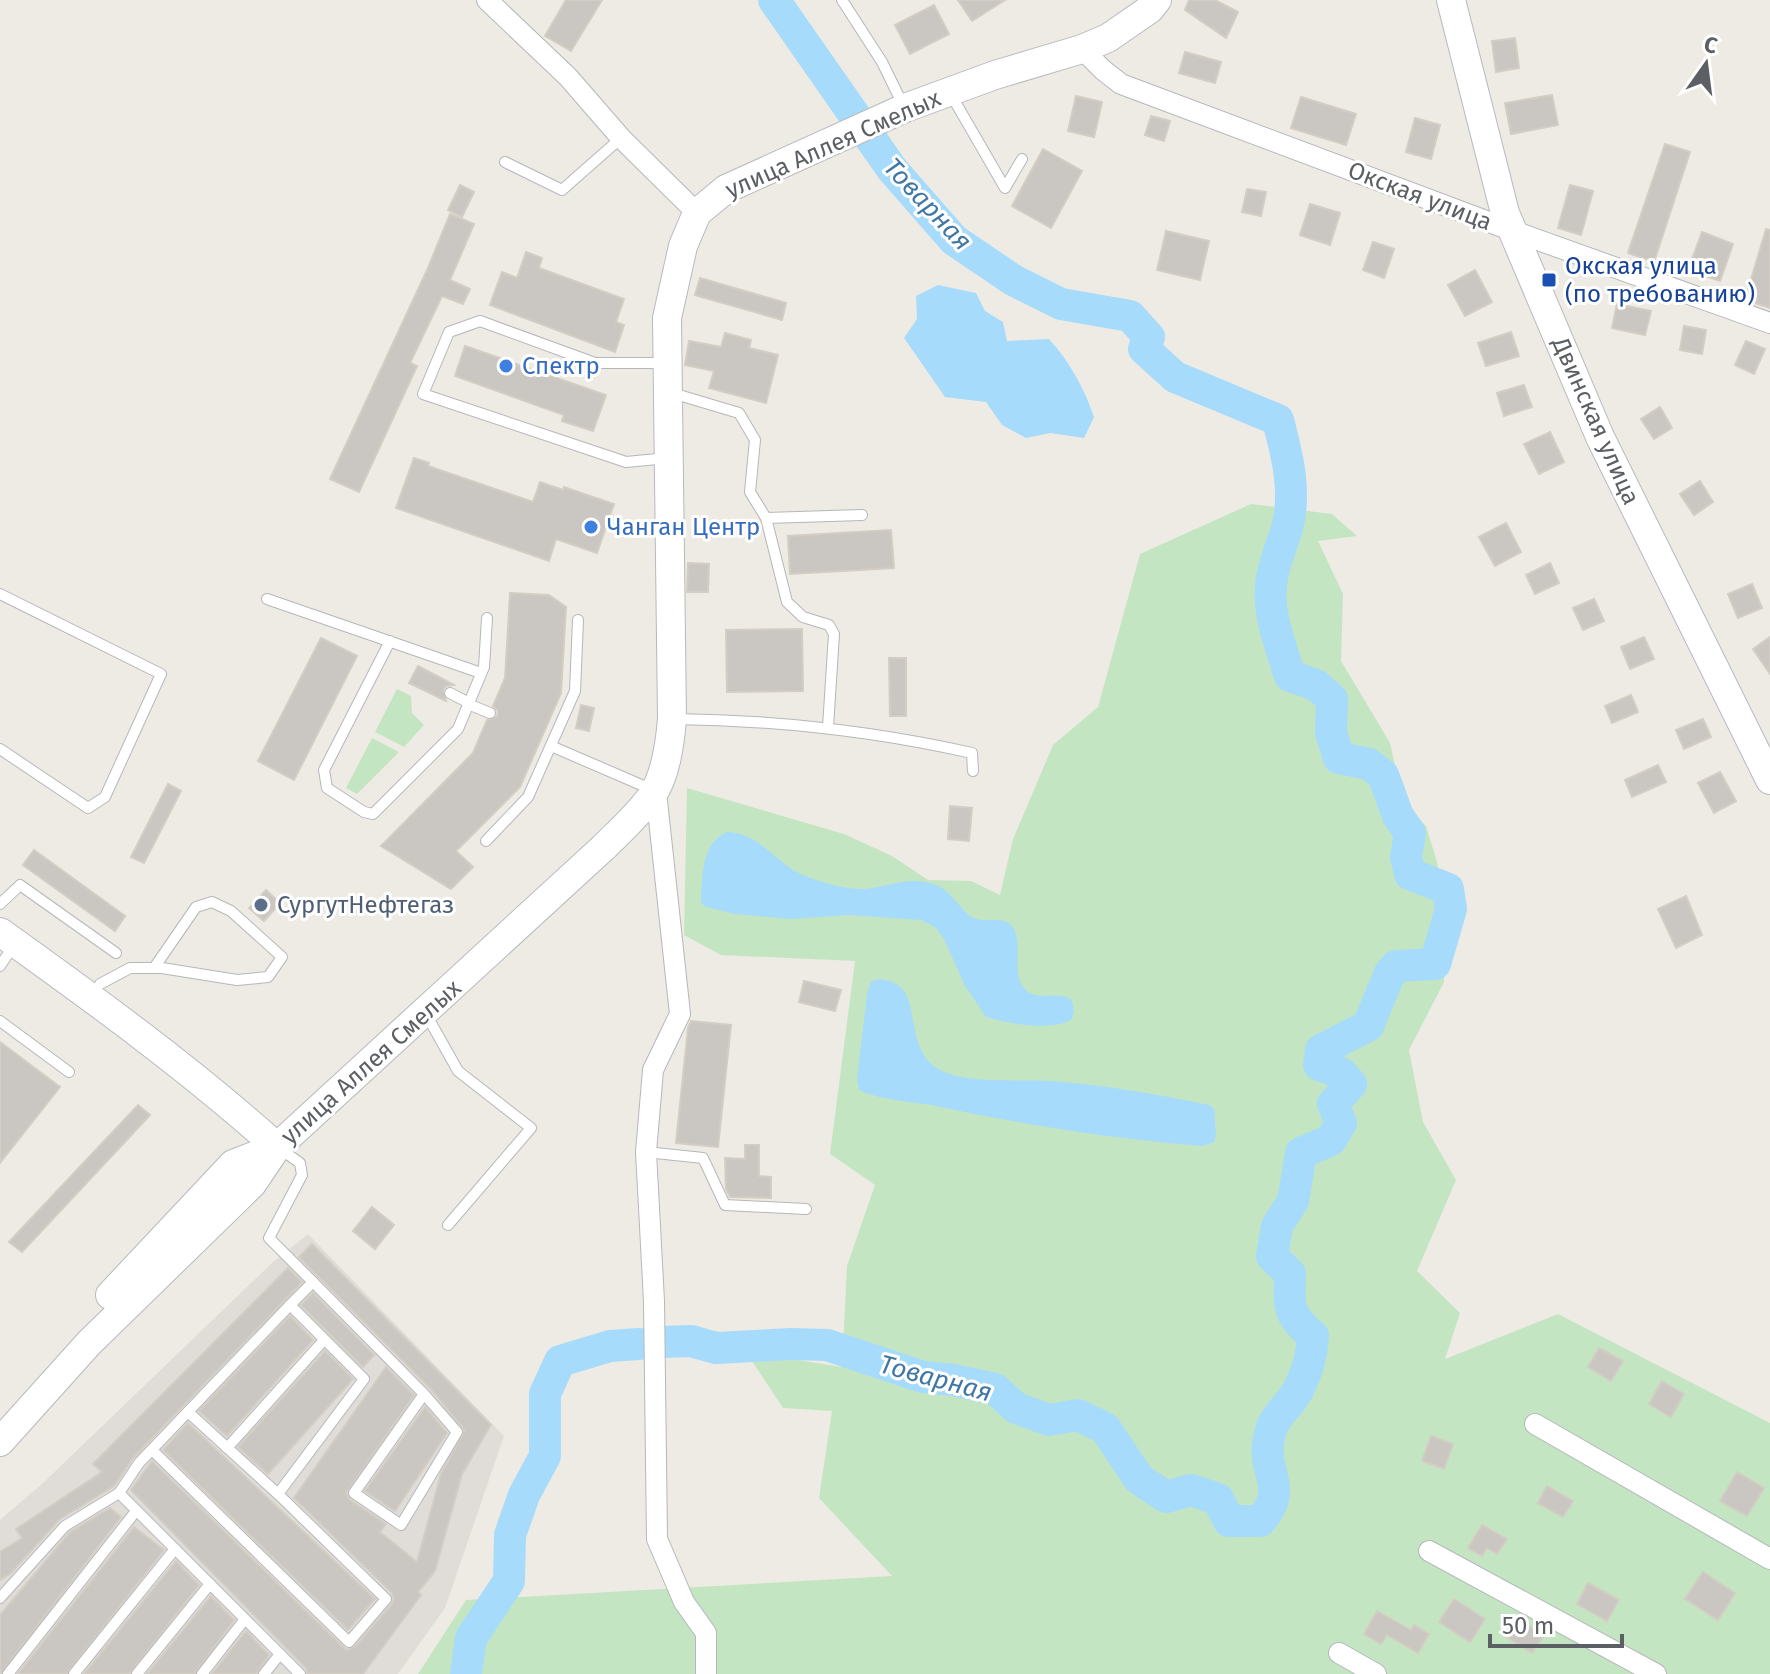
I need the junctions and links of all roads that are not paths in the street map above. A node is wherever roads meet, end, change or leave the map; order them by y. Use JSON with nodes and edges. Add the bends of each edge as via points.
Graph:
{"nodes":[{"id":1,"x":487,"y":0,"type":"edge"},
{"id":2,"x":842,"y":0,"type":"edge"},
{"id":3,"x":1157,"y":0,"type":"edge"},
{"id":4,"x":1451,"y":0,"type":"edge"},
{"id":5,"x":1082,"y":49,"type":"junction"},
{"id":6,"x":949,"y":92,"type":"junction"},
{"id":7,"x":905,"y":108,"type":"junction"},
{"id":8,"x":621,"y":138,"type":"junction"},
{"id":9,"x":1022,"y":159,"type":"dead end"},
{"id":10,"x":505,"y":162,"type":"dead end"},
{"id":11,"x":697,"y":213,"type":"junction"},
{"id":12,"x":1513,"y":231,"type":"junction"},
{"id":13,"x":1770,"y":323,"type":"edge"},
{"id":14,"x":668,"y":363,"type":"junction"},
{"id":15,"x":670,"y":393,"type":"junction"},
{"id":16,"x":670,"y":458,"type":"junction"},
{"id":17,"x":862,"y":515,"type":"dead end"},
{"id":18,"x":766,"y":518,"type":"junction"},
{"id":19,"x":0,"y":594,"type":"edge"},
{"id":20,"x":267,"y":599,"type":"dead end"},
{"id":21,"x":487,"y":618,"type":"dead end"},
{"id":22,"x":578,"y":620,"type":"dead end"},
{"id":23,"x":390,"y":641,"type":"junction"},
{"id":24,"x":481,"y":673,"type":"junction"},
{"id":25,"x":450,"y":693,"type":"dead end"},
{"id":26,"x":468,"y":703,"type":"junction"},
{"id":27,"x":490,"y":713,"type":"dead end"},
{"id":28,"x":672,"y":719,"type":"junction"},
{"id":29,"x":828,"y":727,"type":"junction"},
{"id":30,"x":549,"y":741,"type":"junction"},
{"id":31,"x":0,"y":749,"type":"edge"},
{"id":32,"x":973,"y":771,"type":"dead end"},
{"id":33,"x":1770,"y":780,"type":"edge"},
{"id":34,"x":654,"y":792,"type":"junction"},
{"id":35,"x":486,"y":841,"type":"dead end"},
{"id":36,"x":0,"y":904,"type":"edge"},
{"id":37,"x":5,"y":947,"type":"edge"},
{"id":38,"x":116,"y":953,"type":"dead end"},
{"id":39,"x":154,"y":968,"type":"junction"},
{"id":40,"x":100,"y":984,"type":"dead end"},
{"id":41,"x":425,"y":1012,"type":"junction"},
{"id":42,"x":0,"y":1021,"type":"edge"},
{"id":43,"x":69,"y":1072,"type":"dead end"},
{"id":44,"x":277,"y":1147,"type":"junction"},
{"id":45,"x":646,"y":1152,"type":"junction"},
{"id":46,"x":806,"y":1209,"type":"dead end"},
{"id":47,"x":448,"y":1225,"type":"dead end"},
{"id":48,"x":313,"y":1282,"type":"junction"},
{"id":49,"x":290,"y":1305,"type":"junction"},
{"id":50,"x":324,"y":1340,"type":"junction"},
{"id":51,"x":424,"y":1394,"type":"junction"},
{"id":52,"x":188,"y":1412,"type":"junction"},
{"id":53,"x":0,"y":1415,"type":"edge"},
{"id":54,"x":1535,"y":1424,"type":"dead end"},
{"id":55,"x":0,"y":1442,"type":"edge"},
{"id":56,"x":227,"y":1448,"type":"junction"},
{"id":57,"x":152,"y":1450,"type":"junction"},
{"id":58,"x":119,"y":1493,"type":"junction"},
{"id":59,"x":278,"y":1494,"type":"junction"},
{"id":60,"x":136,"y":1511,"type":"junction"},
{"id":61,"x":175,"y":1549,"type":"junction"},
{"id":62,"x":1429,"y":1551,"type":"dead end"},
{"id":63,"x":1770,"y":1559,"type":"edge"},
{"id":64,"x":210,"y":1584,"type":"junction"},
{"id":65,"x":0,"y":1598,"type":"edge"},
{"id":66,"x":245,"y":1619,"type":"junction"},
{"id":67,"x":1339,"y":1653,"type":"dead end"},
{"id":68,"x":280,"y":1654,"type":"junction"},
{"id":69,"x":8,"y":1674,"type":"edge"},
{"id":70,"x":74,"y":1674,"type":"edge"},
{"id":71,"x":137,"y":1674,"type":"edge"},
{"id":72,"x":202,"y":1674,"type":"edge"},
{"id":73,"x":264,"y":1674,"type":"edge"},
{"id":74,"x":300,"y":1674,"type":"edge"},
{"id":75,"x":706,"y":1674,"type":"edge"},
{"id":76,"x":1376,"y":1674,"type":"edge"},
{"id":77,"x":1656,"y":1674,"type":"edge"}],
"edges":[{"from":1,"to":8,"type":"street","via":[[568,77]]},
{"from":2,"to":7,"type":"lane"},
{"from":3,"to":5,"type":"main road","name":"улица Аллея Смелых","via":[[1108,38]]},
{"from":4,"to":12,"type":"main road","name":"Двинская улица"},
{"from":5,"to":6,"type":"main road","name":"улица Аллея Смелых"},
{"from":5,"to":12,"type":"street","name":"Окская улица","via":[[1121,84]]},
{"from":6,"to":7,"type":"main road","name":"улица Аллея Смелых"},
{"from":6,"to":9,"type":"lane","via":[[1005,188]]},
{"from":7,"to":11,"type":"main road","name":"улица Аллея Смелых","via":[[726,189]]},
{"from":8,"to":10,"type":"lane","via":[[562,190]]},
{"from":8,"to":11,"type":"street"},
{"from":11,"to":14,"type":"main road","name":"улица Аллея Смелых","via":[[683,246],[667,318]]},
{"from":12,"to":13,"type":"street","name":"Окская улица"},
{"from":12,"to":33,"type":"main road","name":"Двинская улица","via":[[1600,437]]},
{"from":14,"to":15,"type":"main road","name":"улица Аллея Смелых"},
{"from":14,"to":16,"type":"lane","via":[[595,363],[480,321],[449,332],[423,394],[626,462]]},
{"from":15,"to":16,"type":"main road","name":"улица Аллея Смелых"},
{"from":15,"to":18,"type":"lane","via":[[739,413],[755,440],[750,492]]},
{"from":16,"to":28,"type":"main road","name":"улица Аллея Смелых"},
{"from":17,"to":18,"type":"lane"},
{"from":18,"to":29,"type":"lane","via":[[787,602],[803,617],[829,625],[834,634]]},
{"from":19,"to":31,"type":"lane","via":[[161,674],[105,797],[88,808]]},
{"from":20,"to":23,"type":"lane"},
{"from":21,"to":24,"type":"lane"},
{"from":22,"to":30,"type":"lane","via":[[575,691]]},
{"from":23,"to":24,"type":"lane"},
{"from":23,"to":26,"type":"lane","via":[[324,770],[327,788],[373,814],[458,729]]},
{"from":24,"to":26,"type":"lane"},
{"from":25,"to":26,"type":"lane"},
{"from":26,"to":27,"type":"lane"},
{"from":28,"to":29,"type":"lane"},
{"from":28,"to":34,"type":"main road","name":"улица Аллея Смелых"},
{"from":29,"to":32,"type":"lane","via":[[972,753]]},
{"from":30,"to":34,"type":"lane"},
{"from":30,"to":35,"type":"lane","via":[[528,797]]},
{"from":34,"to":41,"type":"main road","name":"улица Аллея Смелых","via":[[604,847]]},
{"from":34,"to":45,"type":"street","name":"улица Аллея Смелых","via":[[680,1014],[653,1070]]},
{"from":36,"to":38,"type":"lane","via":[[20,885]]},
{"from":37,"to":44,"type":"main road","via":[[93,998]]},
{"from":39,"to":39,"type":"lane","via":[[237,980],[268,977],[282,957],[231,911],[212,902],[196,907]]},
{"from":39,"to":40,"type":"lane","via":[[130,968]]},
{"from":41,"to":44,"type":"main road","name":"улица Аллея Смелых"},
{"from":41,"to":47,"type":"lane","via":[[458,1071],[531,1128]]},
{"from":42,"to":43,"type":"lane"},
{"from":44,"to":48,"type":"lane","via":[[300,1163],[302,1175],[269,1238]]},
{"from":44,"to":53,"type":"main road","via":[[233,1164]]},
{"from":44,"to":55,"type":"main road","name":"улица Аллея Смелых","via":[[252,1184],[89,1343]]},
{"from":45,"to":46,"type":"lane","via":[[703,1158],[725,1205]]},
{"from":45,"to":75,"type":"street","name":"улица Аллея Смелых","via":[[657,1539],[684,1602],[706,1633]]},
{"from":48,"to":49,"type":"lane"},
{"from":48,"to":51,"type":"lane"},
{"from":49,"to":50,"type":"lane"},
{"from":49,"to":52,"type":"lane"},
{"from":50,"to":56,"type":"lane"},
{"from":50,"to":59,"type":"lane","via":[[364,1379]]},
{"from":51,"to":51,"type":"lane","via":[[354,1493],[401,1525],[457,1432]]},
{"from":52,"to":56,"type":"lane"},
{"from":52,"to":57,"type":"lane"},
{"from":54,"to":63,"type":"street"},
{"from":56,"to":59,"type":"lane"},
{"from":57,"to":58,"type":"lane"},
{"from":57,"to":59,"type":"lane","via":[[349,1642],[386,1599]]},
{"from":58,"to":60,"type":"lane"},
{"from":58,"to":65,"type":"lane","via":[[65,1526]]},
{"from":60,"to":61,"type":"lane"},
{"from":60,"to":69,"type":"lane"},
{"from":61,"to":64,"type":"lane"},
{"from":61,"to":70,"type":"lane"},
{"from":62,"to":77,"type":"street"},
{"from":64,"to":66,"type":"lane"},
{"from":64,"to":71,"type":"lane"},
{"from":66,"to":68,"type":"lane"},
{"from":66,"to":72,"type":"lane"},
{"from":67,"to":76,"type":"street"},
{"from":68,"to":73,"type":"lane"},
{"from":68,"to":74,"type":"lane"}]}
